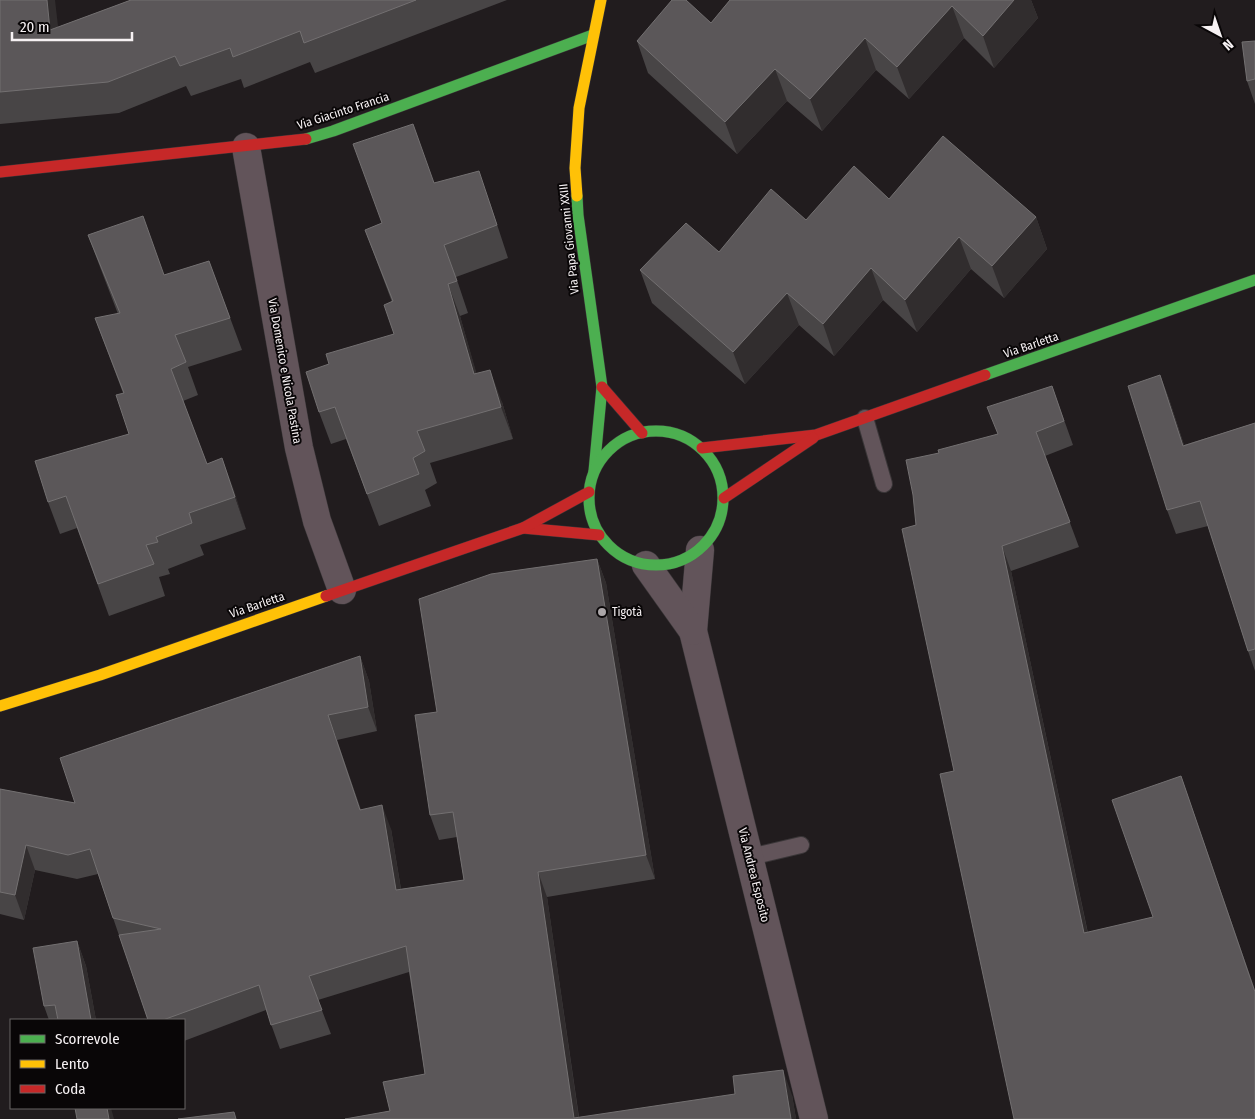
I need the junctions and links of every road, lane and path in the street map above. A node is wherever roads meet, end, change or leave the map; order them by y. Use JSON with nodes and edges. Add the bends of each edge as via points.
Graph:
{"nodes":[{"id":1,"x":601,"y":0,"type":"edge"},
{"id":2,"x":593,"y":35,"type":"junction"},
{"id":3,"x":246,"y":147,"type":"junction"},
{"id":4,"x":0,"y":172,"type":"edge"},
{"id":5,"x":1255,"y":280,"type":"edge"},
{"id":6,"x":602,"y":387,"type":"junction"},
{"id":7,"x":865,"y":418,"type":"junction"},
{"id":8,"x":642,"y":433,"type":"junction"},
{"id":9,"x":816,"y":435,"type":"junction"},
{"id":10,"x":702,"y":448,"type":"junction"},
{"id":11,"x":594,"y":471,"type":"junction"},
{"id":12,"x":884,"y":484,"type":"dead end"},
{"id":13,"x":589,"y":492,"type":"junction"},
{"id":14,"x":724,"y":498,"type":"junction"},
{"id":15,"x":523,"y":528,"type":"junction"},
{"id":16,"x":599,"y":534,"type":"junction"},
{"id":17,"x":700,"y":550,"type":"junction"},
{"id":18,"x":646,"y":565,"type":"junction"},
{"id":19,"x":342,"y":590,"type":"junction"},
{"id":20,"x":693,"y":631,"type":"junction"},
{"id":21,"x":0,"y":706,"type":"edge"},
{"id":22,"x":801,"y":845,"type":"dead end"},
{"id":23,"x":750,"y":857,"type":"junction"},
{"id":24,"x":814,"y":1119,"type":"edge"}],
"edges":[{"from":1,"to":2,"type":"main road","name":"Via Papa Giovanni XXIII"},
{"from":2,"to":3,"type":"main road","name":"Via Giacinto Francia","via":[[333,131],[306,139]]},
{"from":2,"to":6,"type":"main road","name":"Via Papa Giovanni XXIII","via":[[579,108],[575,168],[578,215]]},
{"from":3,"to":4,"type":"main road","name":"Via Giacinto Francia"},
{"from":3,"to":19,"type":"street","name":"Via Domenico e Nicola Pastina","via":[[298,448],[318,521]]},
{"from":5,"to":7,"type":"main road","name":"Via Barletta"},
{"from":6,"to":8,"type":"main road"},
{"from":6,"to":11,"type":"main road","name":"Via Papa Giovanni XXIII"},
{"from":7,"to":9,"type":"main road","name":"Via Barletta"},
{"from":7,"to":12,"type":"lane"},
{"from":8,"to":10,"type":"main road","via":[[663,431],[684,436]]},
{"from":8,"to":11,"type":"main road","via":[[622,440]]},
{"from":9,"to":10,"type":"main road","name":"Via Barletta"},
{"from":9,"to":14,"type":"main road","name":"Via Barletta"},
{"from":10,"to":14,"type":"main road","via":[[721,480]]},
{"from":11,"to":13,"type":"main road"},
{"from":13,"to":15,"type":"main road","name":"Via Barletta"},
{"from":13,"to":16,"type":"main road","via":[[591,514]]},
{"from":14,"to":17,"type":"main road","via":[[721,517]]},
{"from":15,"to":16,"type":"main road","name":"Via Barletta"},
{"from":15,"to":19,"type":"main road","name":"Via Barletta"},
{"from":16,"to":18,"type":"main road","via":[[612,549],[627,559]]},
{"from":17,"to":18,"type":"main road","via":[[684,560]]},
{"from":17,"to":20,"type":"street","name":"Via Andrea Esposito"},
{"from":18,"to":20,"type":"street","name":"Via Andrea Esposito"},
{"from":19,"to":21,"type":"main road","name":"Via Barletta","via":[[100,675]]},
{"from":20,"to":23,"type":"street","name":"Via Andrea Esposito"},
{"from":22,"to":23,"type":"lane"},
{"from":23,"to":24,"type":"street","name":"Via Andrea Esposito"}]}
